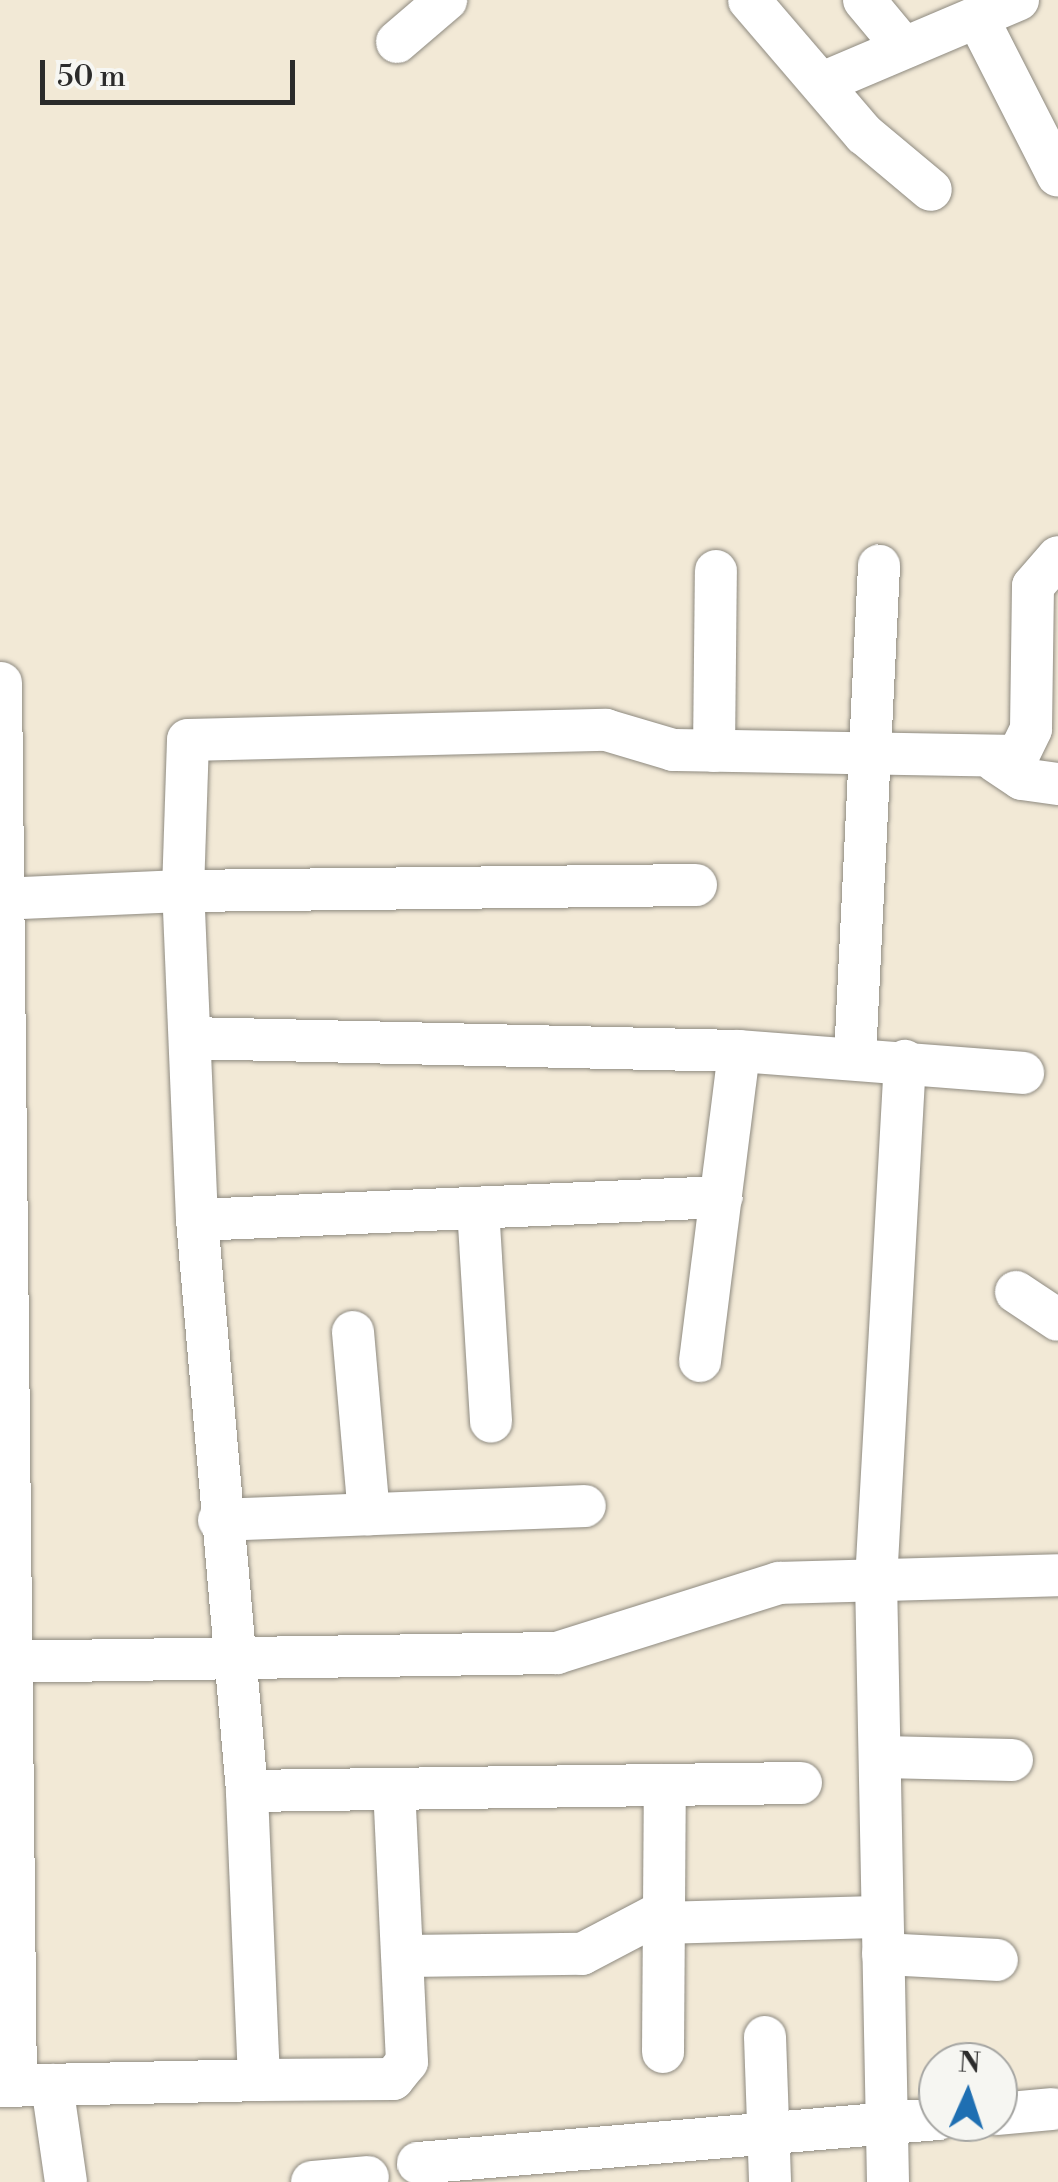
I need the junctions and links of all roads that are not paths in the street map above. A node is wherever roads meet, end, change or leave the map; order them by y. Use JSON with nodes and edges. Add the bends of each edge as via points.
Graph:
{"nodes":[{"id":1,"x":446,"y":0,"type":"edge"},
{"id":2,"x":749,"y":0,"type":"edge"},
{"id":3,"x":864,"y":0,"type":"edge"},
{"id":4,"x":1018,"y":0,"type":"edge"},
{"id":5,"x":977,"y":17,"type":"junction"},
{"id":6,"x":398,"y":42,"type":"dead end"},
{"id":7,"x":904,"y":48,"type":"junction"},
{"id":8,"x":822,"y":83,"type":"junction"},
{"id":9,"x":1058,"y":176,"type":"edge"},
{"id":10,"x":930,"y":190,"type":"dead end"},
{"id":11,"x":1058,"y":558,"type":"edge"},
{"id":12,"x":879,"y":566,"type":"dead end"},
{"id":13,"x":716,"y":571,"type":"dead end"},
{"id":14,"x":2,"y":683,"type":"edge"},
{"id":15,"x":714,"y":751,"type":"junction"},
{"id":16,"x":864,"y":754,"type":"junction"},
{"id":17,"x":995,"y":761,"type":"junction"},
{"id":18,"x":1058,"y":784,"type":"edge"},
{"id":19,"x":696,"y":885,"type":"dead end"},
{"id":20,"x":183,"y":891,"type":"junction"},
{"id":21,"x":2,"y":899,"type":"edge"},
{"id":22,"x":190,"y":1038,"type":"junction"},
{"id":23,"x":739,"y":1050,"type":"junction"},
{"id":24,"x":855,"y":1057,"type":"junction"},
{"id":25,"x":904,"y":1061,"type":"junction"},
{"id":26,"x":1022,"y":1073,"type":"dead end"},
{"id":27,"x":721,"y":1197,"type":"junction"},
{"id":28,"x":478,"y":1208,"type":"junction"},
{"id":29,"x":197,"y":1220,"type":"junction"},
{"id":30,"x":1016,"y":1292,"type":"dead end"},
{"id":31,"x":1058,"y":1320,"type":"edge"},
{"id":32,"x":353,"y":1332,"type":"dead end"},
{"id":33,"x":700,"y":1361,"type":"dead end"},
{"id":34,"x":491,"y":1422,"type":"dead end"},
{"id":35,"x":585,"y":1506,"type":"dead end"},
{"id":36,"x":369,"y":1514,"type":"junction"},
{"id":37,"x":220,"y":1520,"type":"junction"},
{"id":38,"x":1058,"y":1576,"type":"edge"},
{"id":39,"x":876,"y":1580,"type":"junction"},
{"id":40,"x":5,"y":1662,"type":"edge"},
{"id":41,"x":233,"y":1664,"type":"junction"},
{"id":42,"x":882,"y":1756,"type":"junction"},
{"id":43,"x":1012,"y":1760,"type":"dead end"},
{"id":44,"x":801,"y":1784,"type":"dead end"},
{"id":45,"x":665,"y":1785,"type":"junction"},
{"id":46,"x":394,"y":1789,"type":"junction"},
{"id":47,"x":247,"y":1791,"type":"junction"},
{"id":48,"x":664,"y":1917,"type":"junction"},
{"id":49,"x":882,"y":1936,"type":"junction"},
{"id":50,"x":406,"y":1956,"type":"junction"},
{"id":51,"x":998,"y":1960,"type":"dead end"},
{"id":52,"x":765,"y":2037,"type":"dead end"},
{"id":53,"x":663,"y":2052,"type":"dead end"},
{"id":54,"x":259,"y":2080,"type":"junction"},
{"id":55,"x":23,"y":2085,"type":"edge"},
{"id":56,"x":1052,"y":2109,"type":"dead end"},
{"id":57,"x":1018,"y":2112,"type":"edge"},
{"id":58,"x":918,"y":2121,"type":"edge"},
{"id":59,"x":887,"y":2123,"type":"junction"},
{"id":60,"x":768,"y":2134,"type":"junction"},
{"id":61,"x":418,"y":2163,"type":"dead end"},
{"id":62,"x":368,"y":2176,"type":"dead end"},
{"id":63,"x":66,"y":2182,"type":"edge"},
{"id":64,"x":312,"y":2182,"type":"edge"},
{"id":65,"x":770,"y":2182,"type":"edge"},
{"id":66,"x":888,"y":2182,"type":"edge"}],
"edges":[{"from":1,"to":6,"type":"street"},
{"from":2,"to":8,"type":"street"},
{"from":3,"to":7,"type":"street"},
{"from":4,"to":5,"type":"street"},
{"from":5,"to":7,"type":"street"},
{"from":5,"to":9,"type":"street"},
{"from":7,"to":8,"type":"street"},
{"from":8,"to":10,"type":"street"},
{"from":11,"to":17,"type":"street","via":[[1033,586],[1028,742]]},
{"from":12,"to":16,"type":"street"},
{"from":13,"to":15,"type":"street"},
{"from":14,"to":21,"type":"street"},
{"from":15,"to":16,"type":"street"},
{"from":15,"to":20,"type":"street","via":[[673,750],[606,730],[188,740]]},
{"from":16,"to":17,"type":"street"},
{"from":16,"to":24,"type":"street"},
{"from":17,"to":18,"type":"street","via":[[1022,779]]},
{"from":19,"to":20,"type":"street"},
{"from":20,"to":21,"type":"street"},
{"from":20,"to":22,"type":"street"},
{"from":21,"to":40,"type":"street"},
{"from":22,"to":23,"type":"street"},
{"from":22,"to":29,"type":"street"},
{"from":23,"to":24,"type":"street"},
{"from":23,"to":27,"type":"street"},
{"from":24,"to":25,"type":"street"},
{"from":25,"to":26,"type":"street"},
{"from":25,"to":39,"type":"street"},
{"from":27,"to":28,"type":"street"},
{"from":27,"to":33,"type":"street"},
{"from":28,"to":29,"type":"street"},
{"from":28,"to":34,"type":"street"},
{"from":29,"to":37,"type":"street"},
{"from":30,"to":31,"type":"street"},
{"from":32,"to":36,"type":"street"},
{"from":35,"to":36,"type":"street"},
{"from":36,"to":37,"type":"street"},
{"from":37,"to":41,"type":"street"},
{"from":38,"to":39,"type":"street"},
{"from":39,"to":41,"type":"street","via":[[779,1584],[557,1653]]},
{"from":39,"to":42,"type":"street"},
{"from":40,"to":41,"type":"street"},
{"from":40,"to":55,"type":"street"},
{"from":41,"to":47,"type":"street"},
{"from":42,"to":43,"type":"street"},
{"from":42,"to":49,"type":"street"},
{"from":44,"to":45,"type":"street"},
{"from":45,"to":46,"type":"street"},
{"from":45,"to":48,"type":"street"},
{"from":46,"to":47,"type":"street"},
{"from":46,"to":50,"type":"street"},
{"from":47,"to":54,"type":"street"},
{"from":48,"to":49,"type":"street"},
{"from":48,"to":50,"type":"street","via":[[582,1954]]},
{"from":48,"to":53,"type":"street"},
{"from":49,"to":51,"type":"street"},
{"from":49,"to":59,"type":"street"},
{"from":50,"to":54,"type":"street","via":[[402,2072]]},
{"from":52,"to":60,"type":"street"},
{"from":54,"to":55,"type":"street"},
{"from":55,"to":63,"type":"street"},
{"from":56,"to":57,"type":"street"},
{"from":58,"to":59,"type":"street"},
{"from":59,"to":60,"type":"street"},
{"from":59,"to":66,"type":"street"},
{"from":60,"to":61,"type":"street"},
{"from":60,"to":65,"type":"street"},
{"from":62,"to":64,"type":"street"}]}
